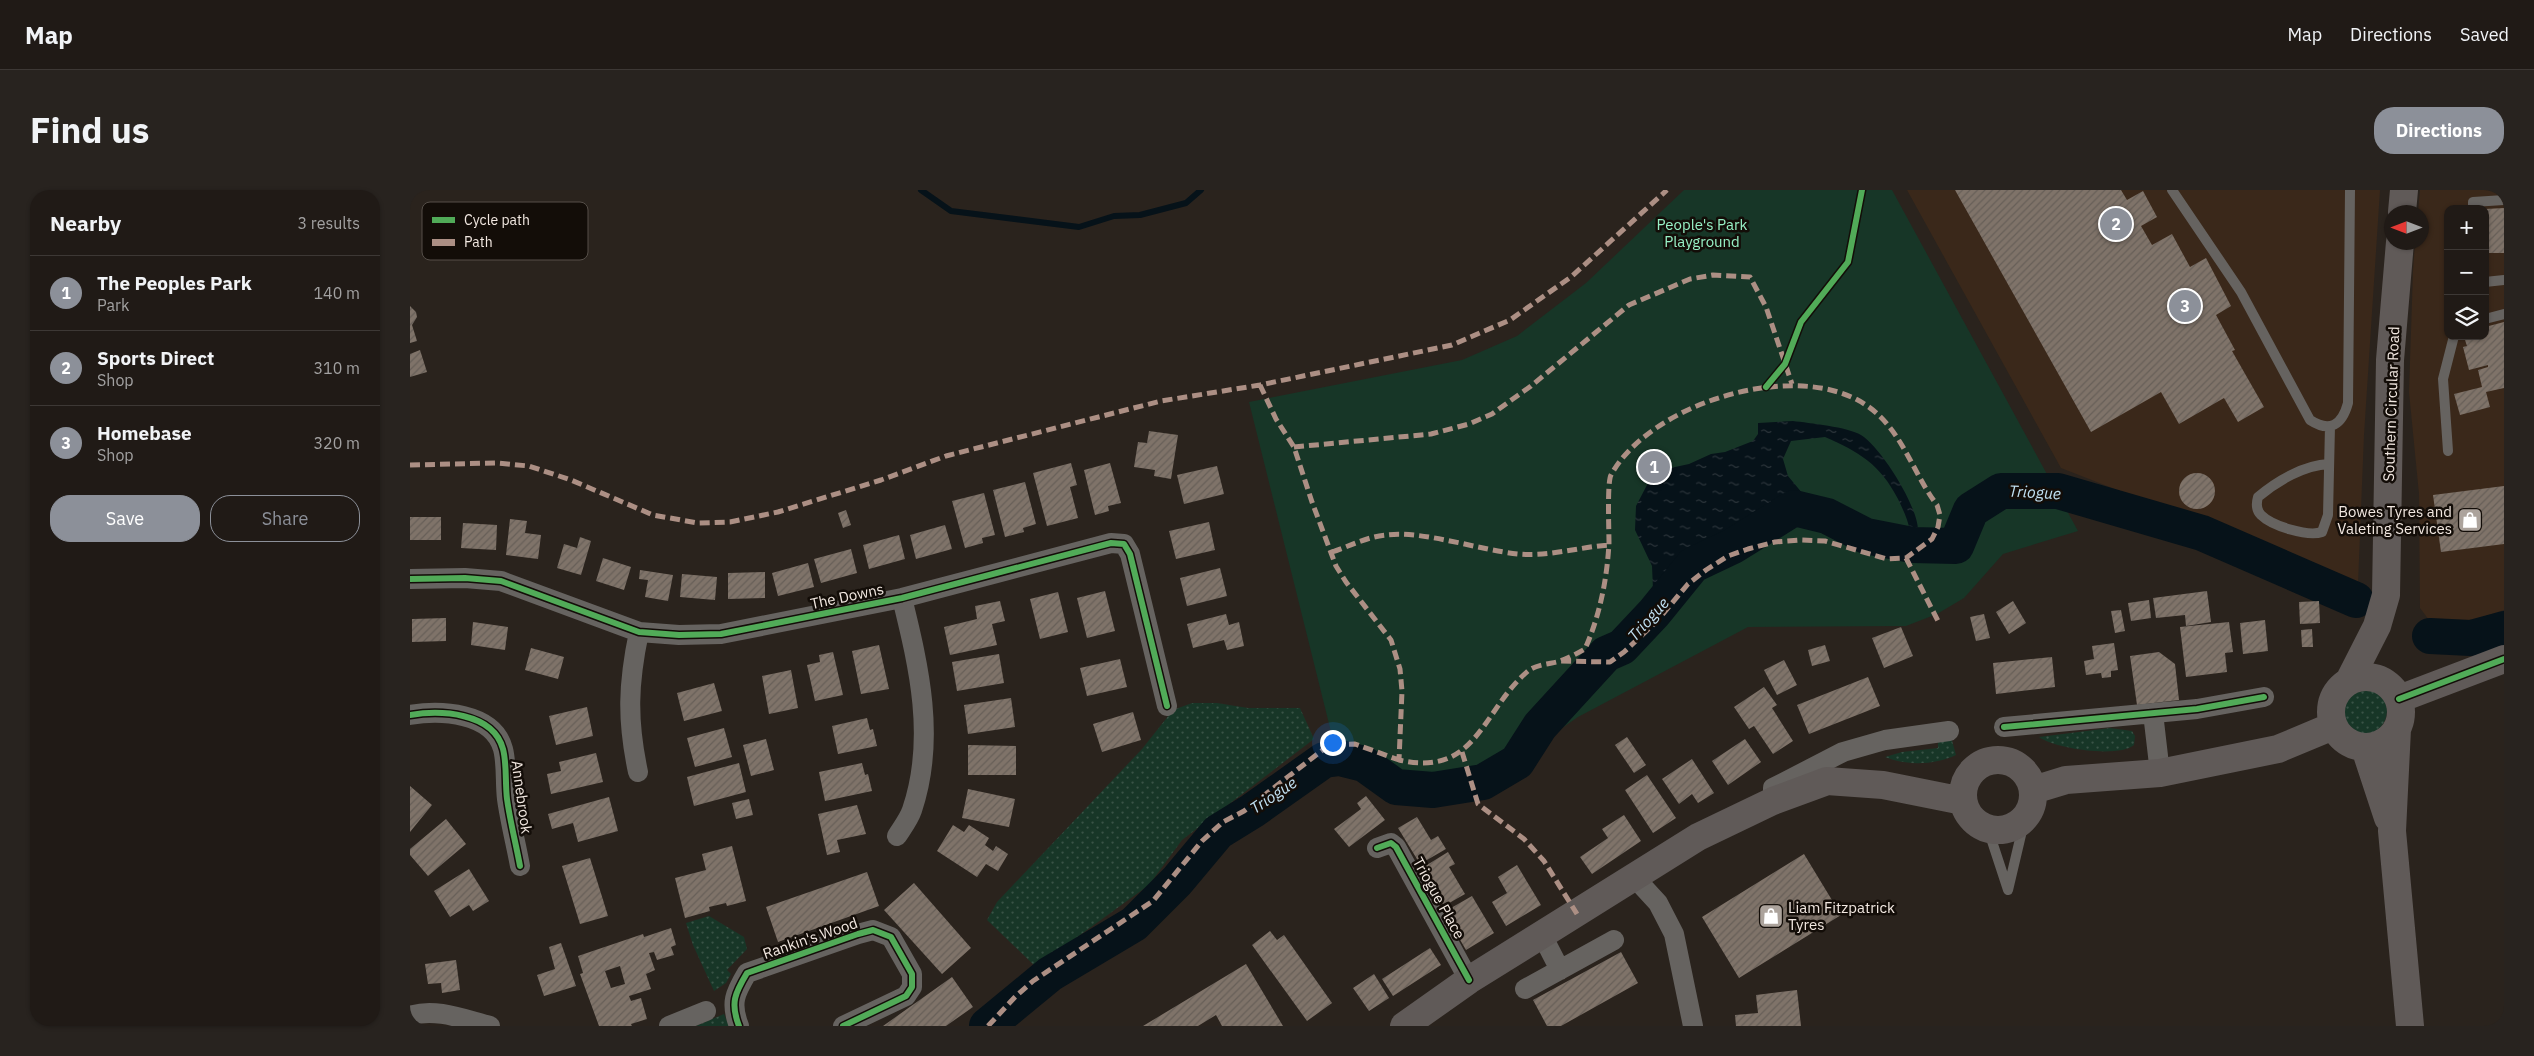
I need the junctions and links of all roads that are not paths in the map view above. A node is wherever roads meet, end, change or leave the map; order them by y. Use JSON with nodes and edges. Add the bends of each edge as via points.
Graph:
{"nodes":[{"id":1,"x":2172,"y":190,"type":"edge"},
{"id":2,"x":2350,"y":190,"type":"edge"},
{"id":3,"x":2404,"y":190,"type":"edge"},
{"id":4,"x":2504,"y":200,"type":"edge"},
{"id":5,"x":2403,"y":205,"type":"edge"},
{"id":6,"x":2473,"y":205,"type":"edge"},
{"id":7,"x":2399,"y":250,"type":"edge"},
{"id":8,"x":2504,"y":280,"type":"edge"},
{"id":9,"x":2489,"y":282,"type":"edge"},
{"id":10,"x":2504,"y":314,"type":"edge"},
{"id":11,"x":2489,"y":318,"type":"edge"},
{"id":12,"x":2453,"y":340,"type":"edge"},
{"id":13,"x":2330,"y":426,"type":"junction"},
{"id":14,"x":2448,"y":451,"type":"dead end"},
{"id":15,"x":2329,"y":464,"type":"junction"},
{"id":16,"x":410,"y":578,"type":"edge"},
{"id":17,"x":902,"y":598,"type":"junction"},
{"id":18,"x":2377,"y":626,"type":"junction"},
{"id":19,"x":639,"y":632,"type":"junction"},
{"id":20,"x":2504,"y":659,"type":"edge"},
{"id":21,"x":2349,"y":681,"type":"junction"},
{"id":22,"x":2392,"y":690,"type":"junction"},
{"id":23,"x":2264,"y":697,"type":"dead end"},
{"id":24,"x":1167,"y":706,"type":"dead end"},
{"id":25,"x":2154,"y":713,"type":"junction"},
{"id":26,"x":410,"y":715,"type":"edge"},
{"id":27,"x":2333,"y":726,"type":"junction"},
{"id":28,"x":2004,"y":727,"type":"dead end"},
{"id":29,"x":2397,"y":729,"type":"junction"},
{"id":30,"x":1949,"y":731,"type":"dead end"},
{"id":31,"x":2365,"y":748,"type":"junction"},
{"id":32,"x":638,"y":772,"type":"dead end"},
{"id":33,"x":2160,"y":773,"type":"junction"},
{"id":34,"x":2032,"y":790,"type":"junction"},
{"id":35,"x":1963,"y":800,"type":"junction"},
{"id":36,"x":1773,"y":801,"type":"junction"},
{"id":37,"x":2024,"y":818,"type":"junction"},
{"id":38,"x":1988,"y":829,"type":"junction"},
{"id":39,"x":2392,"y":831,"type":"junction"},
{"id":40,"x":897,"y":836,"type":"dead end"},
{"id":41,"x":1377,"y":848,"type":"dead end"},
{"id":42,"x":520,"y":866,"type":"dead end"},
{"id":43,"x":1635,"y":878,"type":"junction"},
{"id":44,"x":1614,"y":940,"type":"dead end"},
{"id":45,"x":1531,"y":941,"type":"junction"},
{"id":46,"x":1560,"y":970,"type":"junction"},
{"id":47,"x":1469,"y":980,"type":"junction"},
{"id":48,"x":1525,"y":989,"type":"dead end"},
{"id":49,"x":706,"y":1011,"type":"dead end"},
{"id":50,"x":410,"y":1016,"type":"edge"},
{"id":51,"x":490,"y":1026,"type":"edge"},
{"id":52,"x":670,"y":1026,"type":"edge"},
{"id":53,"x":739,"y":1026,"type":"edge"},
{"id":54,"x":843,"y":1026,"type":"edge"},
{"id":55,"x":1404,"y":1026,"type":"edge"},
{"id":56,"x":1693,"y":1026,"type":"edge"},
{"id":57,"x":2410,"y":1026,"type":"edge"}],
"edges":[{"from":1,"to":13,"type":"lane","via":[[2241,292],[2310,420],[2318,426]]},
{"from":2,"to":13,"type":"lane","via":[[2348,403],[2345,415],[2337,424]]},
{"from":3,"to":5,"type":"main road"},
{"from":4,"to":6,"type":"lane","via":[[2473,202]]},
{"from":7,"to":18,"type":"main road","name":"Southern Circular Road","via":[[2390,360],[2386,595]]},
{"from":8,"to":9,"type":"lane"},
{"from":10,"to":11,"type":"lane"},
{"from":12,"to":14,"type":"lane","via":[[2443,379]]},
{"from":13,"to":15,"type":"lane"},
{"from":15,"to":15,"type":"lane","via":[[2328,515],[2322,532],[2313,535],[2302,533],[2260,514],[2256,506],[2258,497],[2266,490],[2308,467]]},
{"from":16,"to":19,"type":"street","name":"The Downs","via":[[501,581]]},
{"from":17,"to":19,"type":"street","name":"The Downs","via":[[721,634]]},
{"from":17,"to":24,"type":"street","name":"The Downs","via":[[1112,543],[1124,544],[1130,554]]},
{"from":17,"to":40,"type":"street","name":"The Downs","via":[[917,659],[925,729],[919,784],[911,811]]},
{"from":18,"to":21,"type":"main road"},
{"from":18,"to":22,"type":"main road"},
{"from":19,"to":32,"type":"street","via":[[629,695],[630,735]]},
{"from":20,"to":22,"type":"main road"},
{"from":21,"to":22,"type":"main road","via":[[2365,677]]},
{"from":21,"to":27,"type":"main road","via":[[2332,701]]},
{"from":22,"to":29,"type":"main road","via":[[2401,709]]},
{"from":23,"to":25,"type":"street"},
{"from":25,"to":28,"type":"street"},
{"from":25,"to":33,"type":"street"},
{"from":26,"to":42,"type":"street","name":"Annebrook","via":[[450,713],[482,724],[493,733],[503,748],[507,799]]},
{"from":27,"to":31,"type":"main road","via":[[2343,739]]},
{"from":27,"to":33,"type":"main road","via":[[2282,748]]},
{"from":29,"to":31,"type":"main road","via":[[2383,744]]},
{"from":29,"to":39,"type":"main road"},
{"from":30,"to":36,"type":"street","via":[[1885,740],[1844,752],[1773,788]]},
{"from":31,"to":39,"type":"main road"},
{"from":33,"to":34,"type":"main road","via":[[2066,780]]},
{"from":34,"to":35,"type":"main road","via":[[2024,772],[2016,766],[2008,762],[1988,762],[1971,772]]},
{"from":34,"to":37,"type":"main road","via":[[2030,809]]},
{"from":35,"to":36,"type":"main road","via":[[1882,785],[1827,781]]},
{"from":35,"to":38,"type":"main road","via":[[1972,818]]},
{"from":36,"to":43,"type":"main road","via":[[1698,837]]},
{"from":37,"to":38,"type":"main road","via":[[2008,828]]},
{"from":37,"to":38,"type":"lane","via":[[2008,890]]},
{"from":39,"to":57,"type":"main road"},
{"from":41,"to":47,"type":"street","name":"Triogue Place","via":[[1392,843],[1396,847]]},
{"from":43,"to":45,"type":"main road"},
{"from":43,"to":56,"type":"street","via":[[1658,903],[1674,934]]},
{"from":44,"to":46,"type":"street"},
{"from":45,"to":46,"type":"street"},
{"from":45,"to":47,"type":"main road"},
{"from":46,"to":48,"type":"street"},
{"from":47,"to":55,"type":"main road"},
{"from":49,"to":52,"type":"street"},
{"from":50,"to":51,"type":"street","via":[[448,1015]]},
{"from":53,"to":54,"type":"street","name":"Rankin's Wood","via":[[735,1015],[735,994],[747,973],[873,930],[891,937],[912,974],[912,987],[906,996]]}]}
